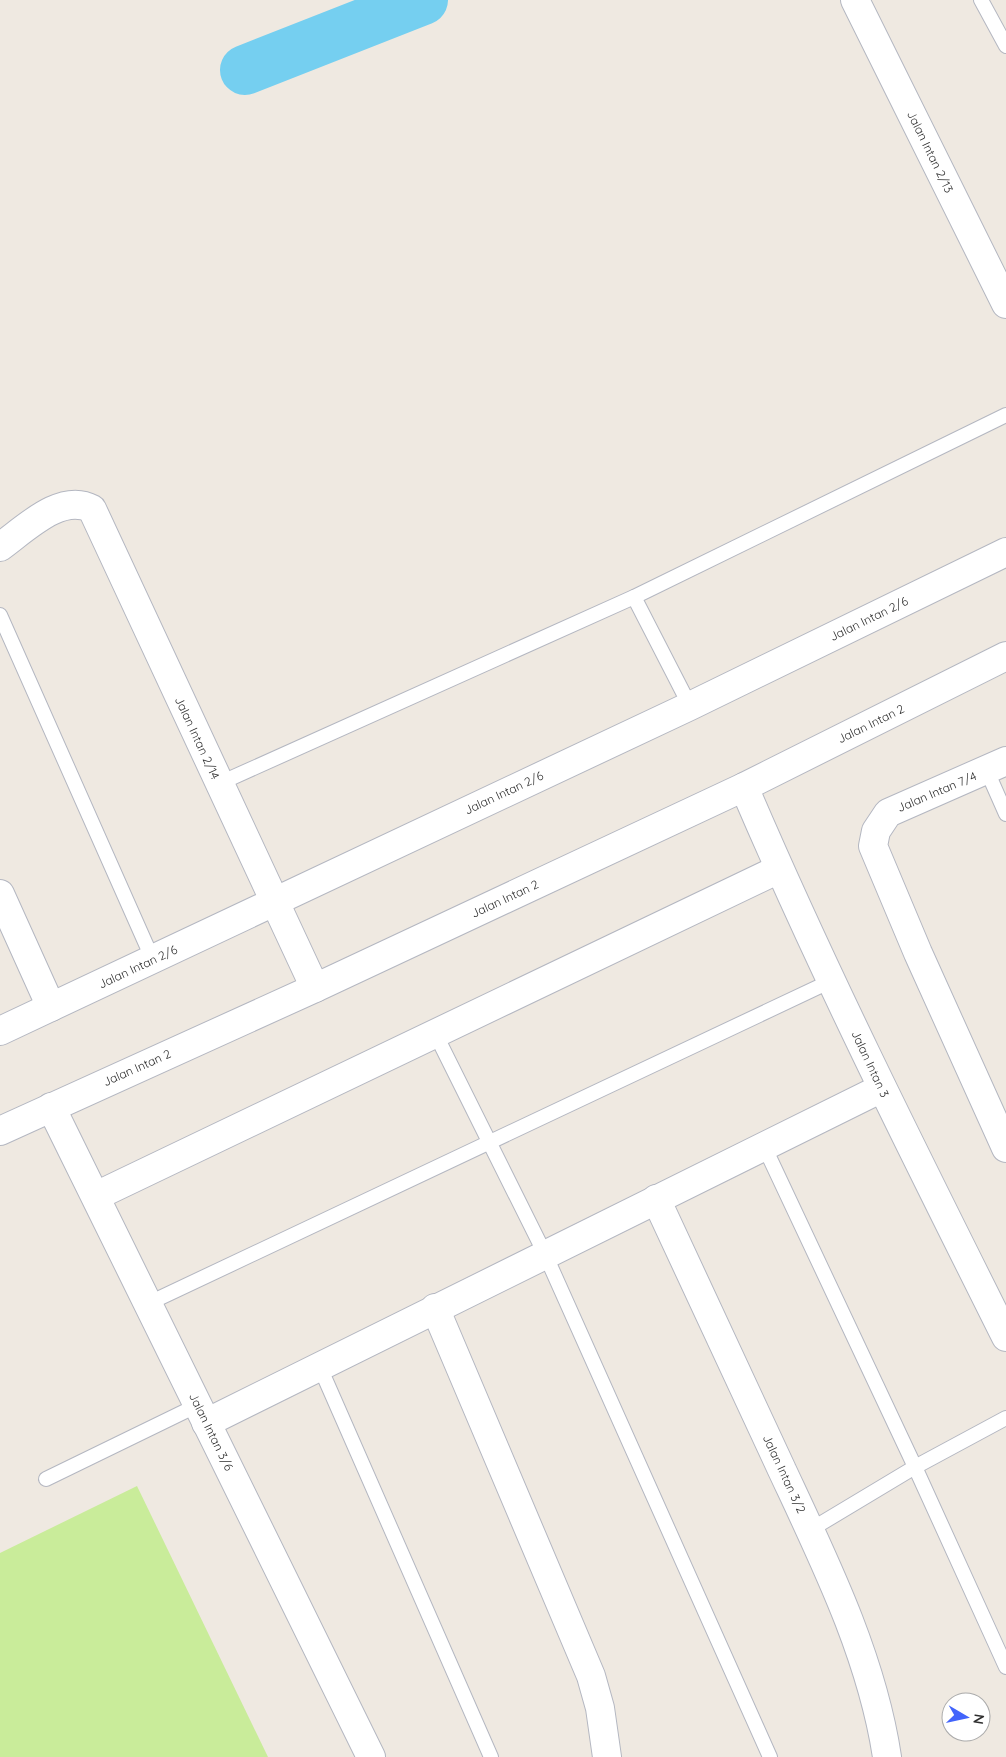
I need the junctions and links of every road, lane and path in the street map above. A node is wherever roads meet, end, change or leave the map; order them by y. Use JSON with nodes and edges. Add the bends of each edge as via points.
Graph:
{"nodes":[{"id":1,"x":855,"y":0,"type":"edge"},
{"id":2,"x":981,"y":0,"type":"edge"},
{"id":3,"x":1006,"y":46,"type":"edge"},
{"id":4,"x":1005,"y":298,"type":"edge"},
{"id":5,"x":1006,"y":415,"type":"edge"},
{"id":6,"x":0,"y":547,"type":"edge"},
{"id":7,"x":1006,"y":552,"type":"edge"},
{"id":8,"x":634,"y":597,"type":"junction"},
{"id":9,"x":0,"y":615,"type":"edge"},
{"id":10,"x":1006,"y":656,"type":"edge"},
{"id":11,"x":690,"y":706,"type":"junction"},
{"id":12,"x":997,"y":766,"type":"edge"},
{"id":13,"x":218,"y":784,"type":"junction"},
{"id":14,"x":744,"y":787,"type":"junction"},
{"id":15,"x":1006,"y":814,"type":"edge"},
{"id":16,"x":779,"y":869,"type":"junction"},
{"id":17,"x":0,"y":894,"type":"edge"},
{"id":18,"x":273,"y":901,"type":"junction"},
{"id":19,"x":153,"y":960,"type":"junction"},
{"id":20,"x":832,"y":981,"type":"junction"},
{"id":21,"x":314,"y":988,"type":"junction"},
{"id":22,"x":51,"y":1008,"type":"junction"},
{"id":23,"x":0,"y":1031,"type":"edge"},
{"id":24,"x":435,"y":1032,"type":"junction"},
{"id":25,"x":882,"y":1088,"type":"junction"},
{"id":26,"x":51,"y":1107,"type":"junction"},
{"id":27,"x":0,"y":1131,"type":"edge"},
{"id":28,"x":488,"y":1142,"type":"junction"},
{"id":29,"x":764,"y":1146,"type":"junction"},
{"id":30,"x":1006,"y":1148,"type":"edge"},
{"id":31,"x":96,"y":1196,"type":"junction"},
{"id":32,"x":656,"y":1199,"type":"junction"},
{"id":33,"x":545,"y":1254,"type":"junction"},
{"id":34,"x":147,"y":1304,"type":"junction"},
{"id":35,"x":435,"y":1308,"type":"junction"},
{"id":36,"x":1006,"y":1337,"type":"edge"},
{"id":37,"x":319,"y":1365,"type":"junction"},
{"id":38,"x":202,"y":1414,"type":"junction"},
{"id":39,"x":1006,"y":1418,"type":"edge"},
{"id":40,"x":916,"y":1467,"type":"junction"},
{"id":41,"x":46,"y":1479,"type":"dead end"},
{"id":42,"x":810,"y":1530,"type":"junction"},
{"id":43,"x":1006,"y":1667,"type":"edge"},
{"id":44,"x":371,"y":1757,"type":"edge"},
{"id":45,"x":491,"y":1757,"type":"edge"},
{"id":46,"x":607,"y":1757,"type":"edge"},
{"id":47,"x":770,"y":1757,"type":"edge"},
{"id":48,"x":888,"y":1757,"type":"edge"}],
"edges":[{"from":1,"to":4,"type":"street","name":"Jalan Intan 2/13"},
{"from":2,"to":3,"type":"lane"},
{"from":5,"to":8,"type":"lane"},
{"from":6,"to":13,"type":"street","name":"Jalan Intan 2/14","via":[[67,504],[83,504],[92,509]]},
{"from":7,"to":11,"type":"street","name":"Jalan Intan 2/6"},
{"from":8,"to":11,"type":"lane"},
{"from":8,"to":13,"type":"lane"},
{"from":9,"to":19,"type":"lane"},
{"from":10,"to":14,"type":"street","name":"Jalan Intan 2"},
{"from":11,"to":18,"type":"street","name":"Jalan Intan 2/6"},
{"from":12,"to":15,"type":"lane"},
{"from":12,"to":30,"type":"street","name":"Jalan Intan 7/4","via":[[888,813],[876,831],[873,846]]},
{"from":13,"to":18,"type":"street","name":"Jalan Intan 2/14"},
{"from":14,"to":16,"type":"street","name":"Jalan Intan 3"},
{"from":14,"to":21,"type":"street","name":"Jalan Intan 2"},
{"from":16,"to":20,"type":"street","name":"Jalan Intan 3"},
{"from":16,"to":24,"type":"street"},
{"from":17,"to":22,"type":"street"},
{"from":18,"to":19,"type":"street","name":"Jalan Intan 2/6"},
{"from":18,"to":21,"type":"street","name":"Jalan Intan 2/14"},
{"from":19,"to":22,"type":"street","name":"Jalan Intan 2/6"},
{"from":20,"to":25,"type":"street","name":"Jalan Intan 3"},
{"from":20,"to":28,"type":"lane"},
{"from":21,"to":26,"type":"street","name":"Jalan Intan 2"},
{"from":22,"to":23,"type":"street","name":"Jalan Intan 2/6"},
{"from":24,"to":28,"type":"lane"},
{"from":24,"to":31,"type":"street"},
{"from":25,"to":29,"type":"street"},
{"from":25,"to":36,"type":"street","name":"Jalan Intan 3"},
{"from":26,"to":27,"type":"street","name":"Jalan Intan 2"},
{"from":26,"to":31,"type":"street","name":"Jalan Intan 3/6"},
{"from":28,"to":33,"type":"lane"},
{"from":28,"to":34,"type":"lane"},
{"from":29,"to":32,"type":"street"},
{"from":29,"to":40,"type":"lane"},
{"from":31,"to":34,"type":"street","name":"Jalan Intan 3/6"},
{"from":32,"to":33,"type":"street"},
{"from":32,"to":42,"type":"street","name":"Jalan Intan 3/2"},
{"from":33,"to":35,"type":"street"},
{"from":33,"to":47,"type":"lane"},
{"from":34,"to":38,"type":"street","name":"Jalan Intan 3/6"},
{"from":35,"to":37,"type":"street"},
{"from":35,"to":46,"type":"street","via":[[591,1676],[600,1708]]},
{"from":37,"to":38,"type":"street"},
{"from":37,"to":45,"type":"lane"},
{"from":38,"to":41,"type":"lane"},
{"from":38,"to":44,"type":"street","name":"Jalan Intan 3/6"},
{"from":39,"to":40,"type":"lane"},
{"from":40,"to":42,"type":"lane"},
{"from":40,"to":43,"type":"lane"},
{"from":42,"to":48,"type":"street","name":"Jalan Intan 3/2","via":[[860,1648],[882,1720]]}]}
